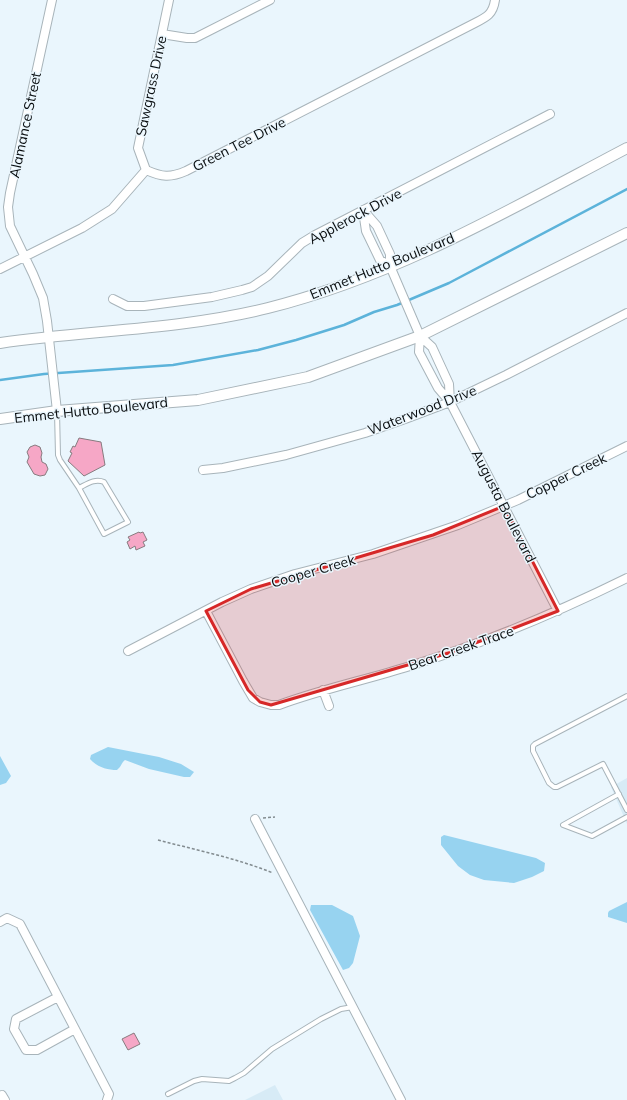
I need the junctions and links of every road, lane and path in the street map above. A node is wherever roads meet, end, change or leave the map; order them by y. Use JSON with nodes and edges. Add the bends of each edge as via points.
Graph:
{"nodes":[{"id":1,"x":52,"y":0,"type":"edge"},
{"id":2,"x":169,"y":0,"type":"edge"},
{"id":3,"x":270,"y":0,"type":"edge"},
{"id":4,"x":495,"y":0,"type":"edge"},
{"id":5,"x":162,"y":34,"type":"junction"},
{"id":6,"x":550,"y":114,"type":"dead end"},
{"id":7,"x":627,"y":148,"type":"edge"},
{"id":8,"x":146,"y":170,"type":"junction"},
{"id":9,"x":363,"y":210,"type":"junction"},
{"id":10,"x":627,"y":232,"type":"edge"},
{"id":11,"x":24,"y":257,"type":"junction"},
{"id":12,"x":390,"y":266,"type":"junction"},
{"id":13,"x":0,"y":269,"type":"edge"},
{"id":14,"x":113,"y":299,"type":"dead end"},
{"id":15,"x":627,"y":313,"type":"edge"},
{"id":16,"x":49,"y":336,"type":"junction"},
{"id":17,"x":420,"y":336,"type":"junction"},
{"id":18,"x":0,"y":343,"type":"edge"},
{"id":19,"x":450,"y":402,"type":"junction"},
{"id":20,"x":57,"y":411,"type":"junction"},
{"id":21,"x":0,"y":419,"type":"edge"},
{"id":22,"x":627,"y":446,"type":"edge"},
{"id":23,"x":203,"y":470,"type":"dead end"},
{"id":24,"x":79,"y":488,"type":"junction"},
{"id":25,"x":504,"y":506,"type":"junction"},
{"id":26,"x":627,"y":578,"type":"edge"},
{"id":27,"x":206,"y":611,"type":"junction"},
{"id":28,"x":558,"y":611,"type":"junction"},
{"id":29,"x":128,"y":650,"type":"dead end"},
{"id":30,"x":324,"y":690,"type":"junction"},
{"id":31,"x":627,"y":696,"type":"edge"},
{"id":32,"x":329,"y":706,"type":"dead end"},
{"id":33,"x":619,"y":794,"type":"junction"},
{"id":34,"x":627,"y":809,"type":"edge"},
{"id":35,"x":275,"y":816,"type":"dead end"},
{"id":36,"x":627,"y":817,"type":"edge"},
{"id":37,"x":255,"y":819,"type":"joint"},
{"id":38,"x":158,"y":840,"type":"dead end"},
{"id":39,"x":285,"y":878,"type":"junction"},
{"id":40,"x":0,"y":922,"type":"edge"},
{"id":41,"x":58,"y":996,"type":"junction"},
{"id":42,"x":353,"y":1007,"type":"junction"},
{"id":43,"x":75,"y":1029,"type":"junction"},
{"id":44,"x":168,"y":1094,"type":"dead end"},
{"id":45,"x":0,"y":1097,"type":"edge"},
{"id":46,"x":5,"y":1100,"type":"edge"},
{"id":47,"x":106,"y":1100,"type":"edge"},
{"id":48,"x":401,"y":1100,"type":"edge"}],
"edges":[{"from":1,"to":11,"type":"street","name":"Alamance Street","via":[[8,207],[10,226]]},
{"from":2,"to":5,"type":"street","name":"Sawgrass Drive"},
{"from":3,"to":5,"type":"street","via":[[194,38]]},
{"from":4,"to":8,"type":"street","name":"Green Tee Drive","via":[[488,16],[186,171],[177,175],[162,176]]},
{"from":5,"to":8,"type":"street","name":"Sawgrass Drive","via":[[138,148]]},
{"from":6,"to":9,"type":"street","name":"Applerock Drive"},
{"from":7,"to":12,"type":"street","name":"Emmet Hutto Boulevard","via":[[448,242]]},
{"from":8,"to":11,"type":"street","via":[[112,209],[82,228]]},
{"from":9,"to":12,"type":"street","name":"Augusta Boulevard","via":[[377,226],[390,254]]},
{"from":9,"to":12,"type":"street","name":"Augusta Boulevard","via":[[366,231],[380,260]]},
{"from":9,"to":14,"type":"street","name":"Applerock Drive","via":[[302,244],[268,276],[252,287],[212,297],[144,306],[127,306]]},
{"from":10,"to":17,"type":"street","name":"Emmet Hutto Boulevard"},
{"from":11,"to":13,"type":"street"},
{"from":11,"to":16,"type":"street","name":"Alamance Street","via":[[43,298]]},
{"from":12,"to":16,"type":"street","name":"Emmet Hutto Boulevard","via":[[299,298],[214,319],[168,326]]},
{"from":12,"to":17,"type":"street","name":"Augusta Boulevard"},
{"from":15,"to":19,"type":"street","name":"Waterwood Drive"},
{"from":16,"to":18,"type":"street","name":"Emmet Hutto Boulevard"},
{"from":16,"to":20,"type":"street","name":"Alamance Street"},
{"from":17,"to":19,"type":"street","name":"Augusta Boulevard","via":[[420,352],[438,388]]},
{"from":17,"to":19,"type":"street","name":"Augusta Boulevard","via":[[432,347],[441,365],[449,384]]},
{"from":17,"to":20,"type":"street","name":"Emmet Hutto Boulevard","via":[[308,377],[198,400]]},
{"from":19,"to":23,"type":"street","name":"Waterwood Drive","via":[[322,445],[223,468]]},
{"from":19,"to":25,"type":"street","name":"Augusta Boulevard"},
{"from":20,"to":21,"type":"street","name":"Emmet Hutto Boulevard"},
{"from":20,"to":24,"type":"lane","via":[[58,455]]},
{"from":22,"to":25,"type":"street","name":"Copper Creek"},
{"from":24,"to":24,"type":"lane","via":[[104,534],[128,522],[104,482],[97,480]]},
{"from":25,"to":27,"type":"street","name":"Cooper Creek","via":[[428,536],[373,554],[281,578]]},
{"from":25,"to":28,"type":"street","name":"Augusta Boulevard"},
{"from":26,"to":28,"type":"street","name":"Bear Creek Trace"},
{"from":27,"to":29,"type":"street","name":"Cooper Creek"},
{"from":27,"to":30,"type":"street","name":"Bear Creek Trace","via":[[253,698],[271,705],[279,705]]},
{"from":28,"to":30,"type":"street","name":"Bear Creek Trace","via":[[464,648]]},
{"from":30,"to":32,"type":"street"},
{"from":31,"to":33,"type":"lane","via":[[535,744],[533,748],[549,783],[554,787],[603,764]]},
{"from":33,"to":34,"type":"lane"},
{"from":33,"to":36,"type":"lane","via":[[564,825],[592,836]]},
{"from":35,"to":37,"type":"path"},
{"from":37,"to":39,"type":"street"},
{"from":38,"to":39,"type":"path","via":[[256,866]]},
{"from":39,"to":42,"type":"street"},
{"from":40,"to":41,"type":"street","via":[[7,918],[20,924]]},
{"from":41,"to":43,"type":"street"},
{"from":41,"to":43,"type":"street","via":[[16,1019],[14,1029],[26,1050],[37,1050]]},
{"from":42,"to":44,"type":"lane","via":[[340,1009],[321,1019],[229,1081],[202,1078]]},
{"from":42,"to":48,"type":"street"},
{"from":43,"to":47,"type":"street","via":[[109,1094]]},
{"from":45,"to":46,"type":"street","via":[[2,1095]]}]}
